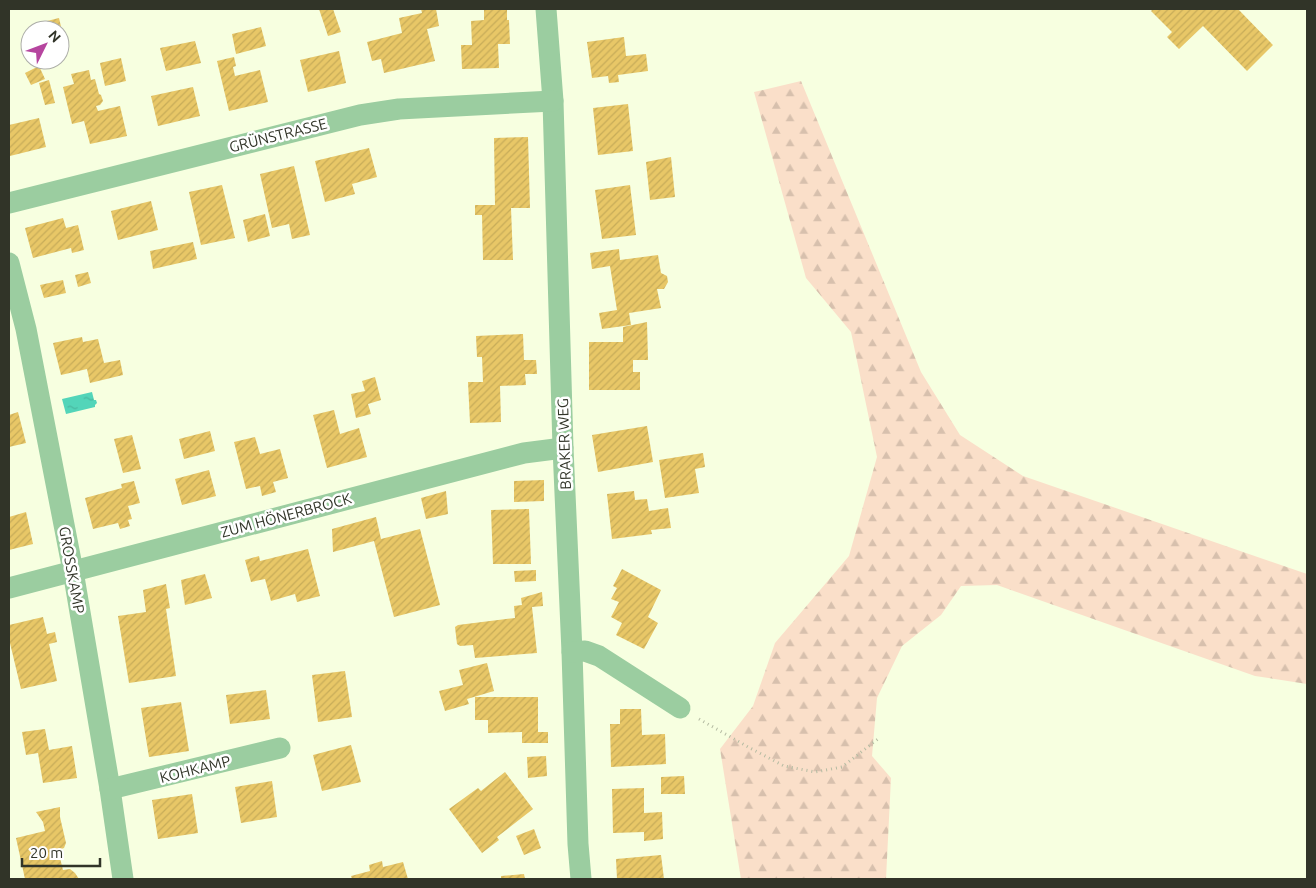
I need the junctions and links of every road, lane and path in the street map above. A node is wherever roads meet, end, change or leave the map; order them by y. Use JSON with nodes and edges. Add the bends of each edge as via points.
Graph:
{"nodes":[{"id":1,"x":546,"y":9,"type":"edge"},
{"id":2,"x":553,"y":100,"type":"junction"},
{"id":3,"x":9,"y":203,"type":"edge"},
{"id":4,"x":9,"y":262,"type":"edge"},
{"id":5,"x":563,"y":448,"type":"junction"},
{"id":6,"x":73,"y":571,"type":"junction"},
{"id":7,"x":9,"y":588,"type":"edge"},
{"id":8,"x":572,"y":652,"type":"junction"},
{"id":9,"x":680,"y":708,"type":"joint"},
{"id":10,"x":878,"y":739,"type":"dead end"},
{"id":11,"x":280,"y":748,"type":"dead end"},
{"id":12,"x":110,"y":790,"type":"junction"},
{"id":13,"x":123,"y":879,"type":"edge"},
{"id":14,"x":581,"y":879,"type":"edge"}],
"edges":[{"from":1,"to":2,"type":"street","name":"BRAKER WEG"},
{"from":2,"to":3,"type":"street","name":"GRÜNSTRASSE","via":[[399,109],[360,115]]},
{"from":2,"to":5,"type":"street","name":"BRAKER WEG"},
{"from":4,"to":6,"type":"street","name":"GROSSKAMP","via":[[26,329]]},
{"from":5,"to":6,"type":"street","name":"ZUM HÖNERBROCK","via":[[524,453]]},
{"from":5,"to":8,"type":"street","name":"BRAKER WEG"},
{"from":6,"to":7,"type":"street","name":"ZUM HÖNERBROCK"},
{"from":6,"to":12,"type":"street","name":"GROSSKAMP"},
{"from":8,"to":9,"type":"street","via":[[599,656]]},
{"from":8,"to":14,"type":"street","name":"BRAKER WEG"},
{"from":9,"to":10,"type":"path","via":[[784,766],[815,772],[842,767]]},
{"from":11,"to":12,"type":"street","name":"KOHKAMP"},
{"from":12,"to":13,"type":"street","name":"GROSSKAMP"}]}
